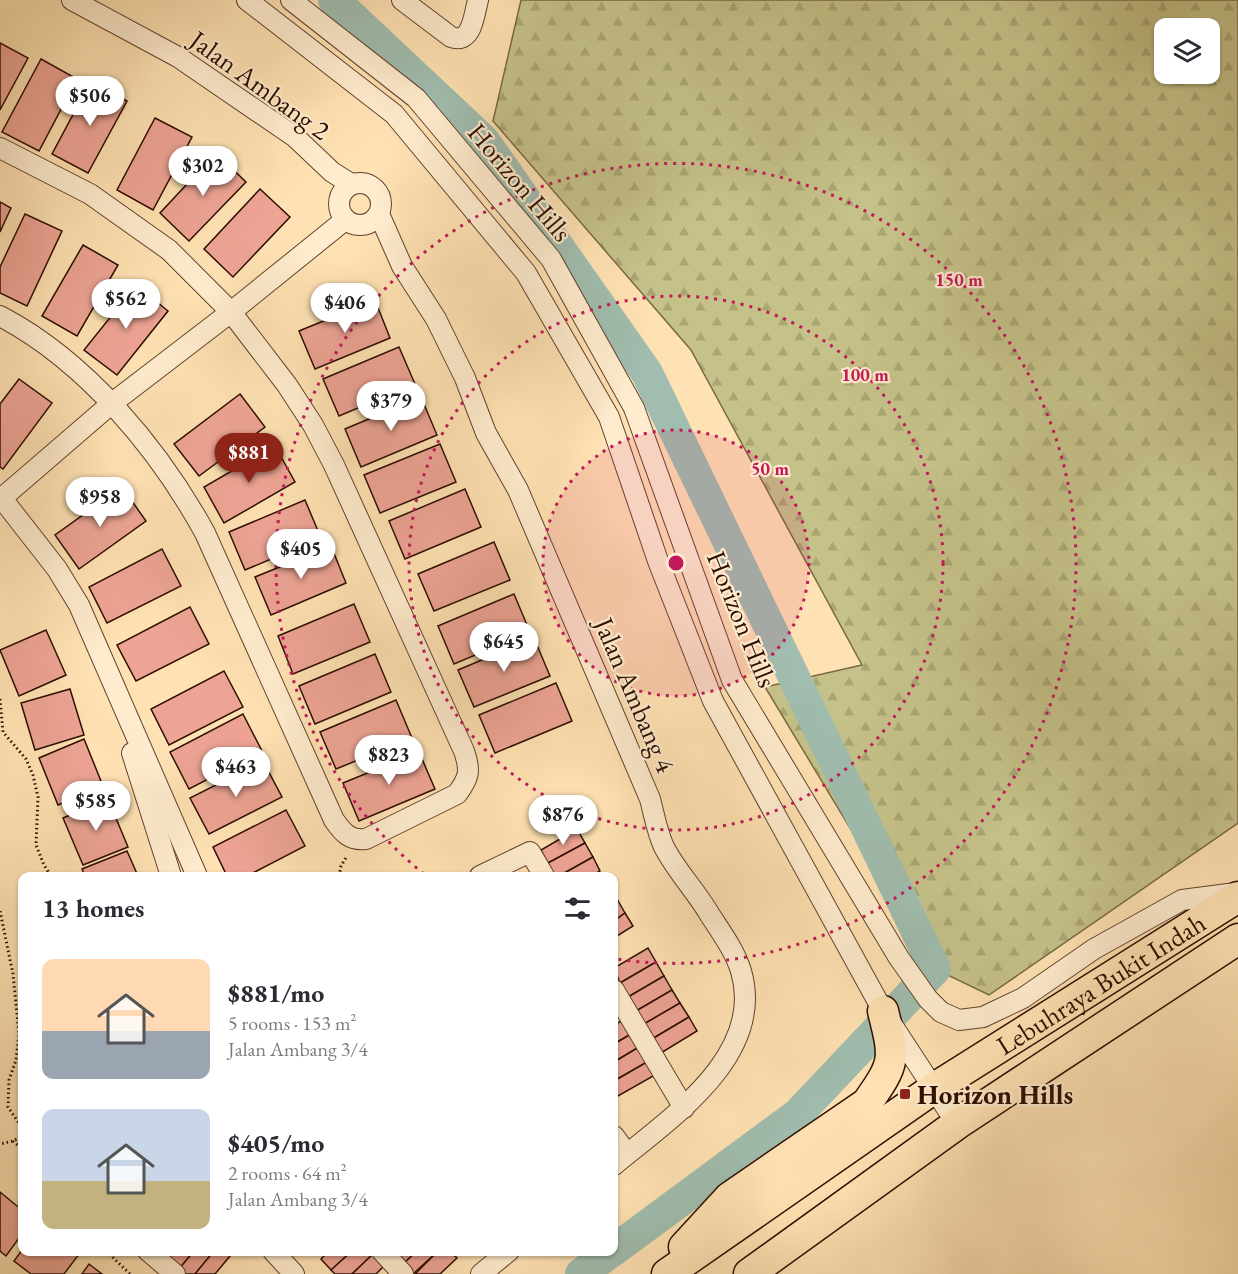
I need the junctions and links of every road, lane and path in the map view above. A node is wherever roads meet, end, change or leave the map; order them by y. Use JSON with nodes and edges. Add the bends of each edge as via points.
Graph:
{"nodes":[{"id":1,"x":72,"y":0,"type":"edge"},
{"id":2,"x":247,"y":0,"type":"edge"},
{"id":3,"x":291,"y":0,"type":"edge"},
{"id":4,"x":402,"y":0,"type":"edge"},
{"id":5,"x":478,"y":0,"type":"edge"},
{"id":6,"x":0,"y":148,"type":"edge"},
{"id":7,"x":351,"y":184,"type":"junction"},
{"id":8,"x":379,"y":214,"type":"junction"},
{"id":9,"x":345,"y":220,"type":"junction"},
{"id":10,"x":231,"y":312,"type":"junction"},
{"id":11,"x":0,"y":316,"type":"edge"},
{"id":12,"x":111,"y":404,"type":"junction"},
{"id":13,"x":1,"y":497,"type":"edge"},
{"id":14,"x":99,"y":650,"type":"junction"},
{"id":15,"x":0,"y":699,"type":"edge"},
{"id":16,"x":350,"y":837,"type":"junction"},
{"id":17,"x":48,"y":872,"type":"edge"},
{"id":18,"x":170,"y":872,"type":"edge"},
{"id":19,"x":195,"y":872,"type":"edge"},
{"id":20,"x":339,"y":872,"type":"edge"},
{"id":21,"x":488,"y":872,"type":"edge"},
{"id":22,"x":542,"y":872,"type":"edge"},
{"id":23,"x":1238,"y":895,"type":"edge"},
{"id":24,"x":0,"y":911,"type":"edge"},
{"id":25,"x":1238,"y":939,"type":"edge"},
{"id":26,"x":618,"y":997,"type":"edge"},
{"id":27,"x":883,"y":1011,"type":"junction"},
{"id":28,"x":18,"y":1024,"type":"edge"},
{"id":29,"x":18,"y":1043,"type":"edge"},
{"id":30,"x":933,"y":1089,"type":"junction"},
{"id":31,"x":684,"y":1108,"type":"junction"},
{"id":32,"x":18,"y":1119,"type":"edge"},
{"id":33,"x":957,"y":1125,"type":"junction"},
{"id":34,"x":18,"y":1139,"type":"edge"},
{"id":35,"x":13,"y":1142,"type":"junction"},
{"id":36,"x":0,"y":1144,"type":"edge"},
{"id":37,"x":18,"y":1146,"type":"edge"},
{"id":38,"x":620,"y":1159,"type":"edge"},
{"id":39,"x":111,"y":1256,"type":"edge"},
{"id":40,"x":154,"y":1256,"type":"edge"},
{"id":41,"x":278,"y":1256,"type":"edge"},
{"id":42,"x":387,"y":1256,"type":"edge"},
{"id":43,"x":498,"y":1256,"type":"edge"},
{"id":44,"x":130,"y":1274,"type":"edge"},
{"id":45,"x":175,"y":1274,"type":"edge"},
{"id":46,"x":294,"y":1274,"type":"edge"},
{"id":47,"x":403,"y":1274,"type":"edge"},
{"id":48,"x":481,"y":1274,"type":"edge"},
{"id":49,"x":660,"y":1274,"type":"edge"},
{"id":50,"x":667,"y":1274,"type":"edge"},
{"id":51,"x":749,"y":1274,"type":"edge"}],
"edges":[{"from":1,"to":7,"type":"street","name":"Jalan Ambang 2","via":[[178,57],[295,137],[332,172]]},
{"from":2,"to":27,"type":"street","name":"Horizon Hills","via":[[394,114],[526,273],[609,417],[657,561],[713,700]]},
{"from":3,"to":23,"type":"street","name":"Horizon Hills","via":[[416,99],[551,260],[634,408],[732,680],[899,958],[941,1012],[959,1020],[983,1017],[1023,998],[1094,949],[1182,900]]},
{"from":4,"to":5,"type":"street","via":[[458,40],[470,31]]},
{"from":6,"to":10,"type":"street","via":[[90,194],[169,250]]},
{"from":7,"to":8,"type":"street","via":[[364,183],[376,189],[381,201]]},
{"from":7,"to":9,"type":"street","via":[[338,201]]},
{"from":8,"to":9,"type":"street","via":[[363,225]]},
{"from":8,"to":31,"type":"street","name":"Jalan Ambang 4","via":[[402,266],[436,320],[486,433],[518,490],[650,799],[663,844],[717,925],[741,971],[745,1000],[741,1028],[720,1067]]},
{"from":9,"to":10,"type":"street"},
{"from":10,"to":12,"type":"street"},
{"from":10,"to":16,"type":"street","via":[[287,385],[334,465],[469,767],[457,794],[366,839]]},
{"from":11,"to":12,"type":"street","via":[[70,364]]},
{"from":12,"to":13,"type":"street"},
{"from":12,"to":16,"type":"street","via":[[185,496],[334,820]]},
{"from":13,"to":14,"type":"street","via":[[57,569]]},
{"from":14,"to":18,"type":"street"},
{"from":14,"to":19,"type":"street"},
{"from":15,"to":17,"type":"path","via":[[3,732],[26,759],[36,783],[36,845]]},
{"from":16,"to":20,"type":"path"},
{"from":21,"to":22,"type":"street","via":[[530,852]]},
{"from":23,"to":30,"type":"highway","name":"Lebuhraya Bukit Indah"},
{"from":24,"to":28,"type":"path"},
{"from":25,"to":33,"type":"highway","name":"Lebuhraya Bukit Indah"},
{"from":26,"to":31,"type":"street"},
{"from":27,"to":30,"type":"street","name":"Horizon Hills"},
{"from":27,"to":49,"type":"highway","via":[[891,1062],[867,1103],[730,1197]]},
{"from":29,"to":32,"type":"path","via":[[9,1080],[8,1107]]},
{"from":30,"to":33,"type":"street","name":"Horizon Hills"},
{"from":30,"to":50,"type":"highway","name":"Lebuhraya Bukit Indah"},
{"from":31,"to":38,"type":"street","name":"Jalan Ambang 4"},
{"from":33,"to":51,"type":"highway","name":"Lebuhraya Bukit Indah"},
{"from":34,"to":35,"type":"path"},
{"from":35,"to":36,"type":"path"},
{"from":35,"to":37,"type":"path"},
{"from":39,"to":44,"type":"path"},
{"from":40,"to":45,"type":"street"},
{"from":41,"to":46,"type":"street"},
{"from":42,"to":47,"type":"street"},
{"from":43,"to":48,"type":"street"}]}
